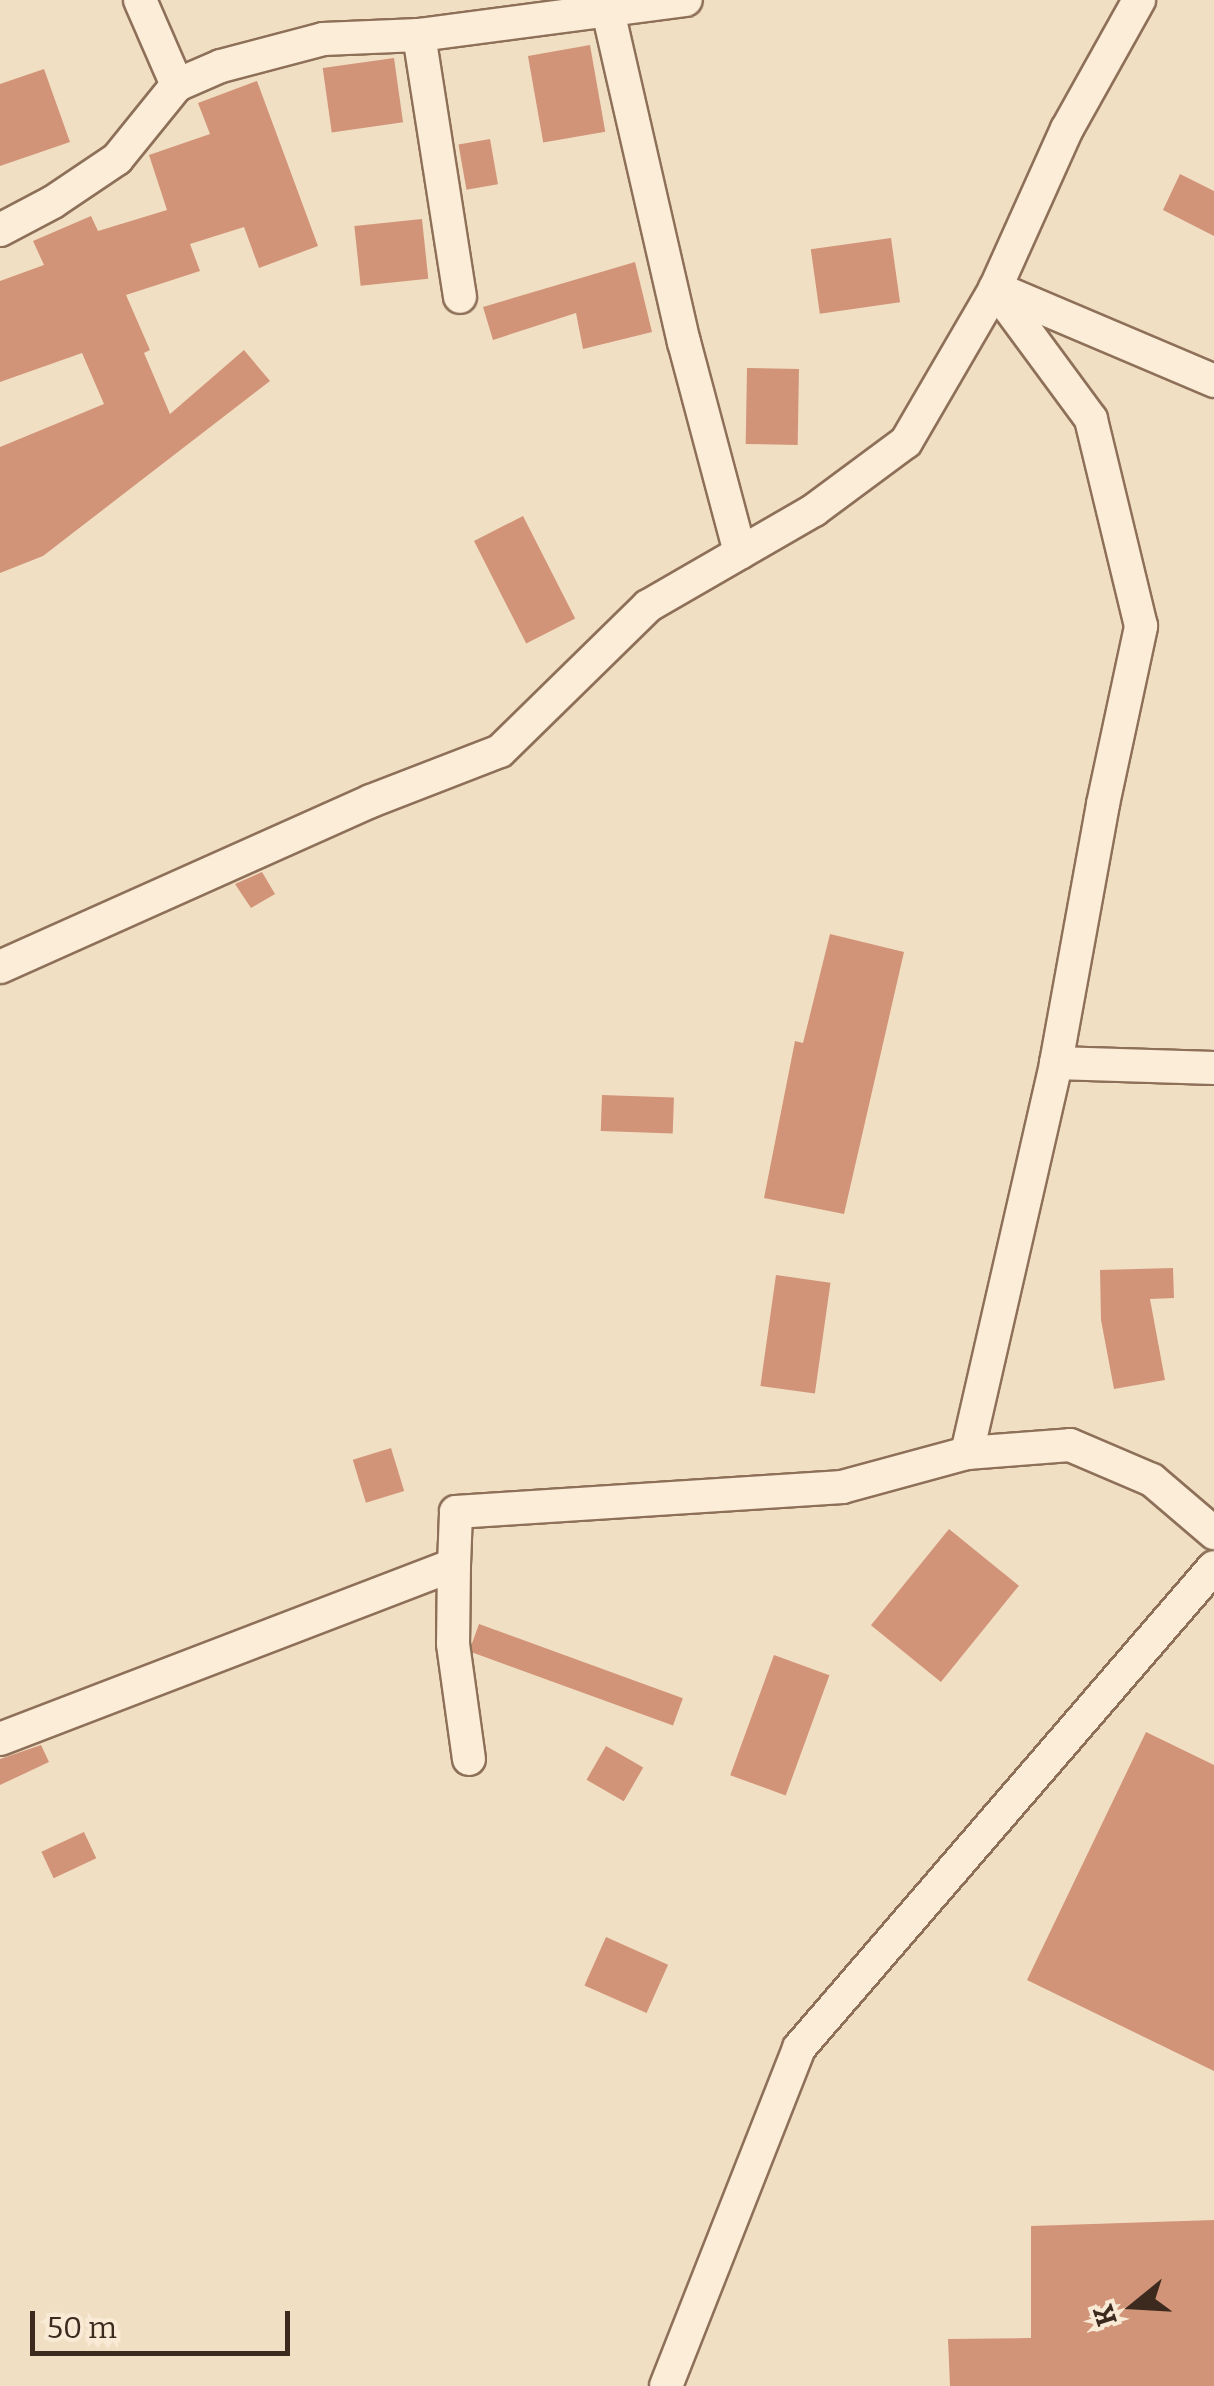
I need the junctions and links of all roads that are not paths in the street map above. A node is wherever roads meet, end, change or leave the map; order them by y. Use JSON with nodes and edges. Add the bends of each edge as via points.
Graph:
{"nodes":[{"id":1,"x":140,"y":0,"type":"edge"},
{"id":2,"x":686,"y":0,"type":"edge"},
{"id":3,"x":1139,"y":0,"type":"edge"},
{"id":4,"x":608,"y":11,"type":"junction"},
{"id":5,"x":419,"y":34,"type":"junction"},
{"id":6,"x":177,"y":85,"type":"junction"},
{"id":7,"x":0,"y":230,"type":"edge"},
{"id":8,"x":996,"y":289,"type":"junction"},
{"id":9,"x":460,"y":297,"type":"dead end"},
{"id":10,"x":1214,"y":381,"type":"edge"},
{"id":11,"x":740,"y":553,"type":"junction"},
{"id":12,"x":0,"y":968,"type":"edge"},
{"id":13,"x":1056,"y":1063,"type":"junction"},
{"id":14,"x":1214,"y":1068,"type":"edge"},
{"id":15,"x":967,"y":1453,"type":"junction"},
{"id":16,"x":1214,"y":1532,"type":"edge"},
{"id":17,"x":454,"y":1565,"type":"junction"},
{"id":18,"x":1214,"y":1567,"type":"edge"},
{"id":19,"x":0,"y":1739,"type":"edge"},
{"id":20,"x":469,"y":1759,"type":"dead end"},
{"id":21,"x":666,"y":2386,"type":"edge"}],
"edges":[{"from":1,"to":6,"type":"street"},
{"from":2,"to":4,"type":"street"},
{"from":3,"to":8,"type":"street","via":[[1066,129]]},
{"from":4,"to":5,"type":"street"},
{"from":4,"to":11,"type":"street"},
{"from":5,"to":6,"type":"street","via":[[323,39]]},
{"from":5,"to":9,"type":"street"},
{"from":6,"to":7,"type":"street","via":[[117,159]]},
{"from":8,"to":10,"type":"street"},
{"from":8,"to":11,"type":"street","via":[[906,442],[814,510]]},
{"from":8,"to":13,"type":"street","via":[[1090,419],[1141,626]]},
{"from":11,"to":12,"type":"street","via":[[648,606],[500,751],[371,801]]},
{"from":13,"to":14,"type":"street"},
{"from":13,"to":15,"type":"street"},
{"from":15,"to":16,"type":"street","via":[[1070,1445],[1152,1480]]},
{"from":15,"to":17,"type":"street","via":[[842,1487],[456,1512]]},
{"from":17,"to":19,"type":"street"},
{"from":17,"to":20,"type":"street","via":[[453,1644]]},
{"from":18,"to":21,"type":"street","via":[[799,2048]]}]}
